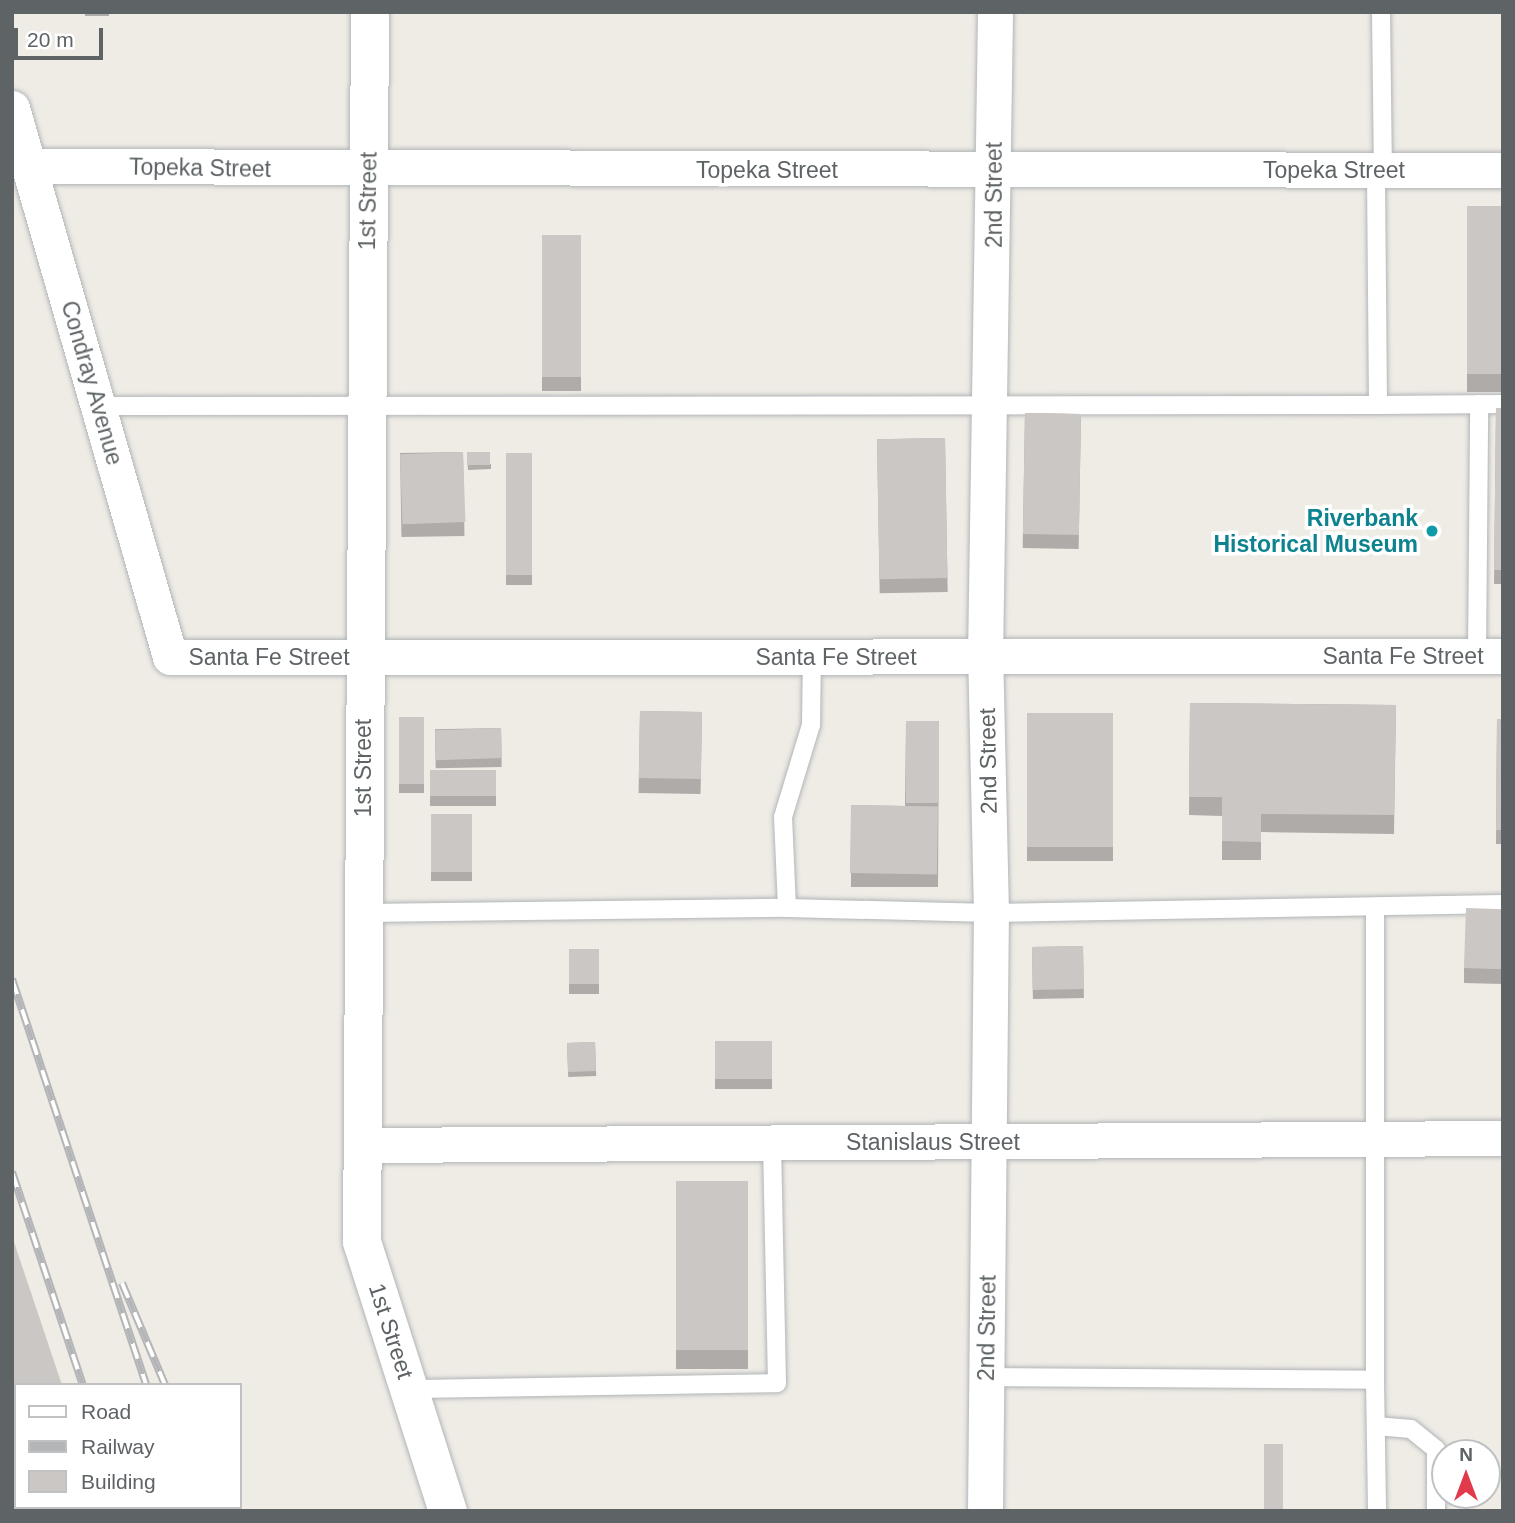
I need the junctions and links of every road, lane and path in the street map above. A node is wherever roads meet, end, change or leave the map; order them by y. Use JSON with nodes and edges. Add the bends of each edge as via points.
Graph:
{"nodes":[{"id":1,"x":370,"y":12,"type":"edge"},
{"id":2,"x":995,"y":12,"type":"edge"},
{"id":3,"x":1381,"y":12,"type":"edge"},
{"id":4,"x":12,"y":108,"type":"edge"},
{"id":5,"x":31,"y":166,"type":"junction"},
{"id":6,"x":368,"y":170,"type":"junction"},
{"id":7,"x":994,"y":170,"type":"junction"},
{"id":8,"x":1379,"y":170,"type":"junction"},
{"id":9,"x":1503,"y":170,"type":"edge"},
{"id":10,"x":365,"y":404,"type":"junction"},
{"id":11,"x":1479,"y":404,"type":"junction"},
{"id":12,"x":1503,"y":404,"type":"edge"},
{"id":13,"x":1378,"y":405,"type":"junction"},
{"id":14,"x":98,"y":406,"type":"junction"},
{"id":15,"x":993,"y":406,"type":"junction"},
{"id":16,"x":363,"y":656,"type":"junction"},
{"id":17,"x":812,"y":656,"type":"junction"},
{"id":18,"x":1490,"y":656,"type":"edge"},
{"id":19,"x":170,"y":657,"type":"joint"},
{"id":20,"x":985,"y":659,"type":"junction"},
{"id":21,"x":1503,"y":904,"type":"edge"},
{"id":22,"x":1375,"y":906,"type":"junction"},
{"id":23,"x":787,"y":908,"type":"junction"},
{"id":24,"x":363,"y":913,"type":"junction"},
{"id":25,"x":991,"y":913,"type":"junction"},
{"id":26,"x":1503,"y":1138,"type":"edge"},
{"id":27,"x":1373,"y":1139,"type":"junction"},
{"id":28,"x":990,"y":1141,"type":"junction"},
{"id":29,"x":772,"y":1142,"type":"junction"},
{"id":30,"x":362,"y":1145,"type":"junction"},
{"id":31,"x":987,"y":1377,"type":"junction"},
{"id":32,"x":1375,"y":1380,"type":"junction"},
{"id":33,"x":409,"y":1389,"type":"junction"},
{"id":34,"x":1376,"y":1426,"type":"junction"},
{"id":35,"x":448,"y":1511,"type":"edge"},
{"id":36,"x":985,"y":1511,"type":"edge"},
{"id":37,"x":1377,"y":1511,"type":"edge"},
{"id":38,"x":1436,"y":1511,"type":"edge"}],
"edges":[{"from":1,"to":6,"type":"street","name":"1st Street"},
{"from":2,"to":7,"type":"street","name":"2nd Street"},
{"from":3,"to":8,"type":"lane"},
{"from":4,"to":5,"type":"street","name":"Condray Avenue"},
{"from":5,"to":6,"type":"street","name":"Topeka Street"},
{"from":5,"to":14,"type":"street","name":"Condray Avenue"},
{"from":6,"to":7,"type":"street","name":"Topeka Street"},
{"from":6,"to":10,"type":"street","name":"1st Street"},
{"from":7,"to":8,"type":"street","name":"Topeka Street"},
{"from":7,"to":15,"type":"street","name":"2nd Street"},
{"from":8,"to":9,"type":"street","name":"Topeka Street"},
{"from":8,"to":13,"type":"lane"},
{"from":10,"to":14,"type":"lane"},
{"from":10,"to":15,"type":"lane"},
{"from":10,"to":16,"type":"street","name":"1st Street"},
{"from":11,"to":12,"type":"lane"},
{"from":11,"to":13,"type":"lane"},
{"from":11,"to":18,"type":"lane"},
{"from":13,"to":15,"type":"lane"},
{"from":14,"to":19,"type":"street","name":"Condray Avenue"},
{"from":15,"to":20,"type":"street","name":"2nd Street"},
{"from":16,"to":17,"type":"street","name":"Santa Fe Street"},
{"from":16,"to":19,"type":"street","name":"Santa Fe Street"},
{"from":16,"to":24,"type":"street","name":"1st Street"},
{"from":17,"to":20,"type":"street","name":"Santa Fe Street"},
{"from":17,"to":23,"type":"lane","via":[[811,725],[783,817]]},
{"from":18,"to":20,"type":"street","name":"Santa Fe Street"},
{"from":20,"to":25,"type":"street","name":"2nd Street"},
{"from":21,"to":22,"type":"lane"},
{"from":22,"to":25,"type":"lane"},
{"from":22,"to":27,"type":"lane"},
{"from":23,"to":24,"type":"lane"},
{"from":23,"to":25,"type":"lane"},
{"from":24,"to":30,"type":"street","name":"1st Street"},
{"from":25,"to":28,"type":"street","name":"2nd Street"},
{"from":26,"to":27,"type":"street","name":"Stanislaus Street"},
{"from":27,"to":28,"type":"street","name":"Stanislaus Street"},
{"from":27,"to":32,"type":"lane"},
{"from":28,"to":29,"type":"street","name":"Stanislaus Street"},
{"from":28,"to":31,"type":"street","name":"2nd Street"},
{"from":29,"to":30,"type":"street","name":"Stanislaus Street"},
{"from":29,"to":33,"type":"lane","via":[[777,1382]]},
{"from":30,"to":33,"type":"street","name":"1st Street","via":[[362,1242]]},
{"from":31,"to":32,"type":"lane"},
{"from":31,"to":36,"type":"street","name":"2nd Street"},
{"from":32,"to":34,"type":"lane"},
{"from":33,"to":35,"type":"street","name":"1st Street"},
{"from":34,"to":37,"type":"lane"},
{"from":34,"to":38,"type":"lane","via":[[1410,1429],[1436,1449]]}]}
